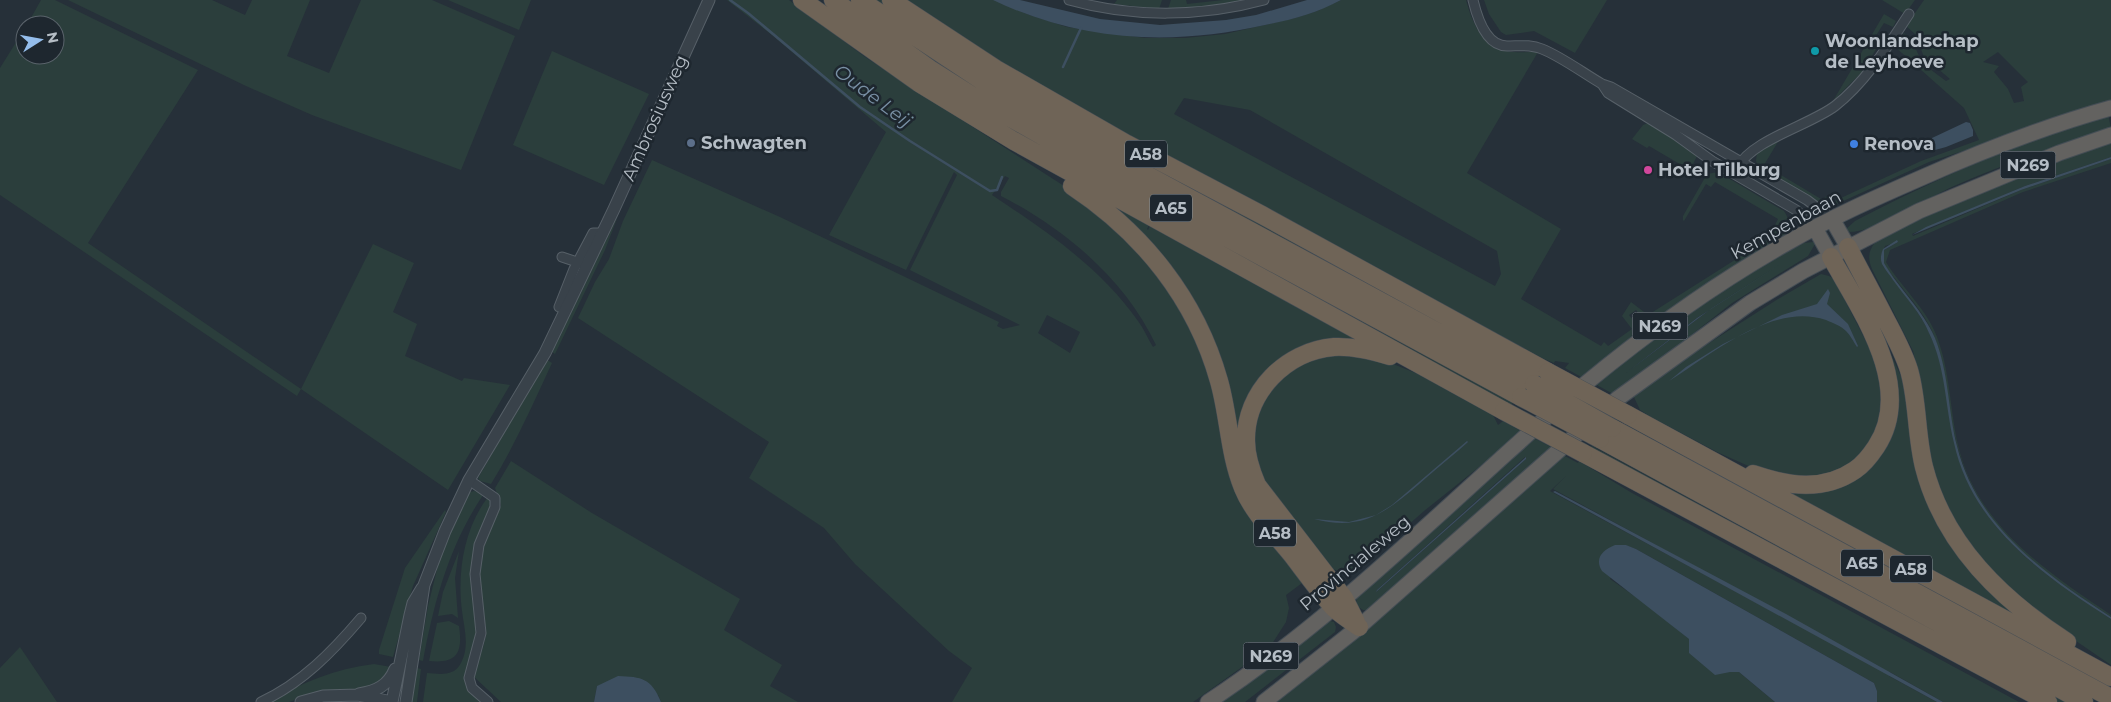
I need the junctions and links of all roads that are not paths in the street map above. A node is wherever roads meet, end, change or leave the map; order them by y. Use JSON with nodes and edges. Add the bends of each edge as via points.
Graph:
{"nodes":[{"id":1,"x":802,"y":0,"type":"edge"},
{"id":2,"x":833,"y":0,"type":"edge"},
{"id":3,"x":860,"y":0,"type":"edge"},
{"id":4,"x":891,"y":0,"type":"edge"},
{"id":5,"x":1069,"y":0,"type":"edge"},
{"id":6,"x":1264,"y":0,"type":"edge"},
{"id":7,"x":1473,"y":0,"type":"edge"},
{"id":8,"x":706,"y":1,"type":"edge"},
{"id":9,"x":1909,"y":14,"type":"dead end"},
{"id":10,"x":1602,"y":84,"type":"junction"},
{"id":11,"x":2109,"y":109,"type":"edge"},
{"id":12,"x":2111,"y":135,"type":"edge"},
{"id":13,"x":1014,"y":141,"type":"junction"},
{"id":14,"x":1719,"y":148,"type":"junction"},
{"id":15,"x":1712,"y":160,"type":"junction"},
{"id":16,"x":1740,"y":163,"type":"junction"},
{"id":17,"x":1734,"y":173,"type":"junction"},
{"id":18,"x":1832,"y":219,"type":"junction"},
{"id":19,"x":1814,"y":228,"type":"junction"},
{"id":20,"x":1848,"y":247,"type":"junction"},
{"id":21,"x":562,"y":257,"type":"dead end"},
{"id":22,"x":1831,"y":257,"type":"junction"},
{"id":23,"x":582,"y":264,"type":"junction"},
{"id":24,"x":558,"y":307,"type":"dead end"},
{"id":25,"x":1420,"y":365,"type":"junction"},
{"id":26,"x":1582,"y":430,"type":"junction"},
{"id":27,"x":1606,"y":433,"type":"junction"},
{"id":28,"x":1519,"y":443,"type":"joint"},
{"id":29,"x":1712,"y":461,"type":"junction"},
{"id":30,"x":469,"y":480,"type":"junction"},
{"id":31,"x":424,"y":585,"type":"junction"},
{"id":32,"x":1338,"y":602,"type":"junction"},
{"id":33,"x":362,"y":618,"type":"dead end"},
{"id":34,"x":1358,"y":627,"type":"junction"},
{"id":35,"x":400,"y":657,"type":"junction"},
{"id":36,"x":2111,"y":676,"type":"edge"},
{"id":37,"x":358,"y":695,"type":"junction"},
{"id":38,"x":2111,"y":698,"type":"edge"},
{"id":39,"x":261,"y":702,"type":"edge"},
{"id":40,"x":301,"y":702,"type":"edge"},
{"id":41,"x":392,"y":702,"type":"edge"},
{"id":42,"x":406,"y":702,"type":"edge"},
{"id":43,"x":488,"y":702,"type":"edge"},
{"id":44,"x":1208,"y":702,"type":"edge"},
{"id":45,"x":1264,"y":702,"type":"edge"},
{"id":46,"x":2048,"y":702,"type":"edge"},
{"id":47,"x":2084,"y":702,"type":"edge"}],
"edges":[{"from":1,"to":13,"type":"highway","number":"A58","via":[[919,83]]},
{"from":2,"to":26,"type":"highway","number":"A65","bridge":true,"via":[[979,100]]},
{"from":3,"to":27,"type":"highway","number":"A65","bridge":true,"via":[[987,84],[1119,160],[1534,384]]},
{"from":4,"to":29,"type":"highway","number":"A58","bridge":true,"via":[[996,69],[1127,144]]},
{"from":5,"to":6,"type":"street","via":[[1126,11],[1170,13],[1216,10]]},
{"from":7,"to":10,"type":"street","via":[[1482,26],[1494,42],[1501,46],[1527,45],[1542,49]]},
{"from":8,"to":23,"type":"street","name":"Ambrosiusweg","via":[[602,233]]},
{"from":9,"to":16,"type":"street","via":[[1864,77],[1837,105],[1756,148]]},
{"from":10,"to":14,"type":"street"},
{"from":10,"to":15,"type":"street","via":[[1608,93]]},
{"from":11,"to":18,"type":"highway","name":"Kempenbaan","number":"N269","via":[[2018,138]]},
{"from":12,"to":20,"type":"highway","number":"N269","via":[[1946,199]]},
{"from":13,"to":25,"type":"highway","number":"A58"},
{"from":13,"to":32,"type":"highway","number":"A58","via":[[1114,217],[1138,239],[1178,288],[1207,345],[1219,380],[1244,490],[1256,510]]},
{"from":14,"to":15,"type":"street"},
{"from":14,"to":16,"type":"street"},
{"from":15,"to":17,"type":"street"},
{"from":16,"to":17,"type":"street"},
{"from":16,"to":18,"type":"street","via":[[1807,200]]},
{"from":17,"to":19,"type":"street","via":[[1796,210]]},
{"from":18,"to":19,"type":"highway","name":"Kempenbaan","number":"N269"},
{"from":18,"to":20,"type":"highway"},
{"from":19,"to":22,"type":"highway"},
{"from":19,"to":28,"type":"highway","name":"Kempenbaan","number":"N269","via":[[1734,275],[1659,327],[1585,384]]},
{"from":20,"to":22,"type":"highway","number":"N269"},
{"from":20,"to":36,"type":"highway","number":"A58","via":[[1904,357],[1914,392],[1924,468],[1952,532],[1970,559],[2000,592],[2037,622],[2092,658]]},
{"from":21,"to":23,"type":"street"},
{"from":22,"to":26,"type":"highway","number":"N269","via":[[1750,303],[1617,399]]},
{"from":22,"to":29,"type":"highway","number":"A58","via":[[1875,340],[1886,372],[1890,407],[1879,443],[1864,463],[1851,472],[1837,480],[1814,485],[1780,483]]},
{"from":23,"to":24,"type":"street","name":"Ambrosiusweg"},
{"from":23,"to":30,"type":"street","name":"Ambrosiusweg","via":[[546,353]]},
{"from":25,"to":32,"type":"highway","number":"A58","via":[[1363,349],[1320,350],[1290,362],[1278,371],[1257,396],[1251,411],[1246,440],[1250,469],[1257,485]]},
{"from":25,"to":46,"type":"highway","number":"A58","bridge":true},
{"from":26,"to":27,"type":"highway","number":"A65","bridge":true},
{"from":26,"to":34,"type":"highway","number":"N269"},
{"from":27,"to":38,"type":"highway","number":"A65"},
{"from":27,"to":47,"type":"highway","number":"A65"},
{"from":28,"to":32,"type":"highway","name":"Provincialeweg","number":"N269"},
{"from":29,"to":36,"type":"highway","number":"A58"},
{"from":30,"to":31,"type":"street","name":"Ambrosiusweg","via":[[444,531]]},
{"from":30,"to":43,"type":"street","via":[[495,498],[495,507],[479,544],[475,574],[481,633],[470,678],[472,688]]},
{"from":31,"to":35,"type":"street","name":"Ambrosiusweg","via":[[413,603]]},
{"from":31,"to":42,"type":"street","name":"Ambrosiusweg"},
{"from":32,"to":34,"type":"highway","number":"A58"},
{"from":32,"to":44,"type":"highway","name":"Provincialeweg","number":"N269"},
{"from":33,"to":39,"type":"street","via":[[310,671]]},
{"from":34,"to":45,"type":"highway","number":"N269"},
{"from":35,"to":37,"type":"street","via":[[387,683],[378,690]]},
{"from":35,"to":41,"type":"street","name":"Ambrosiusweg"},
{"from":37,"to":40,"type":"street","via":[[323,696]]},
{"from":37,"to":41,"type":"street"}]}
